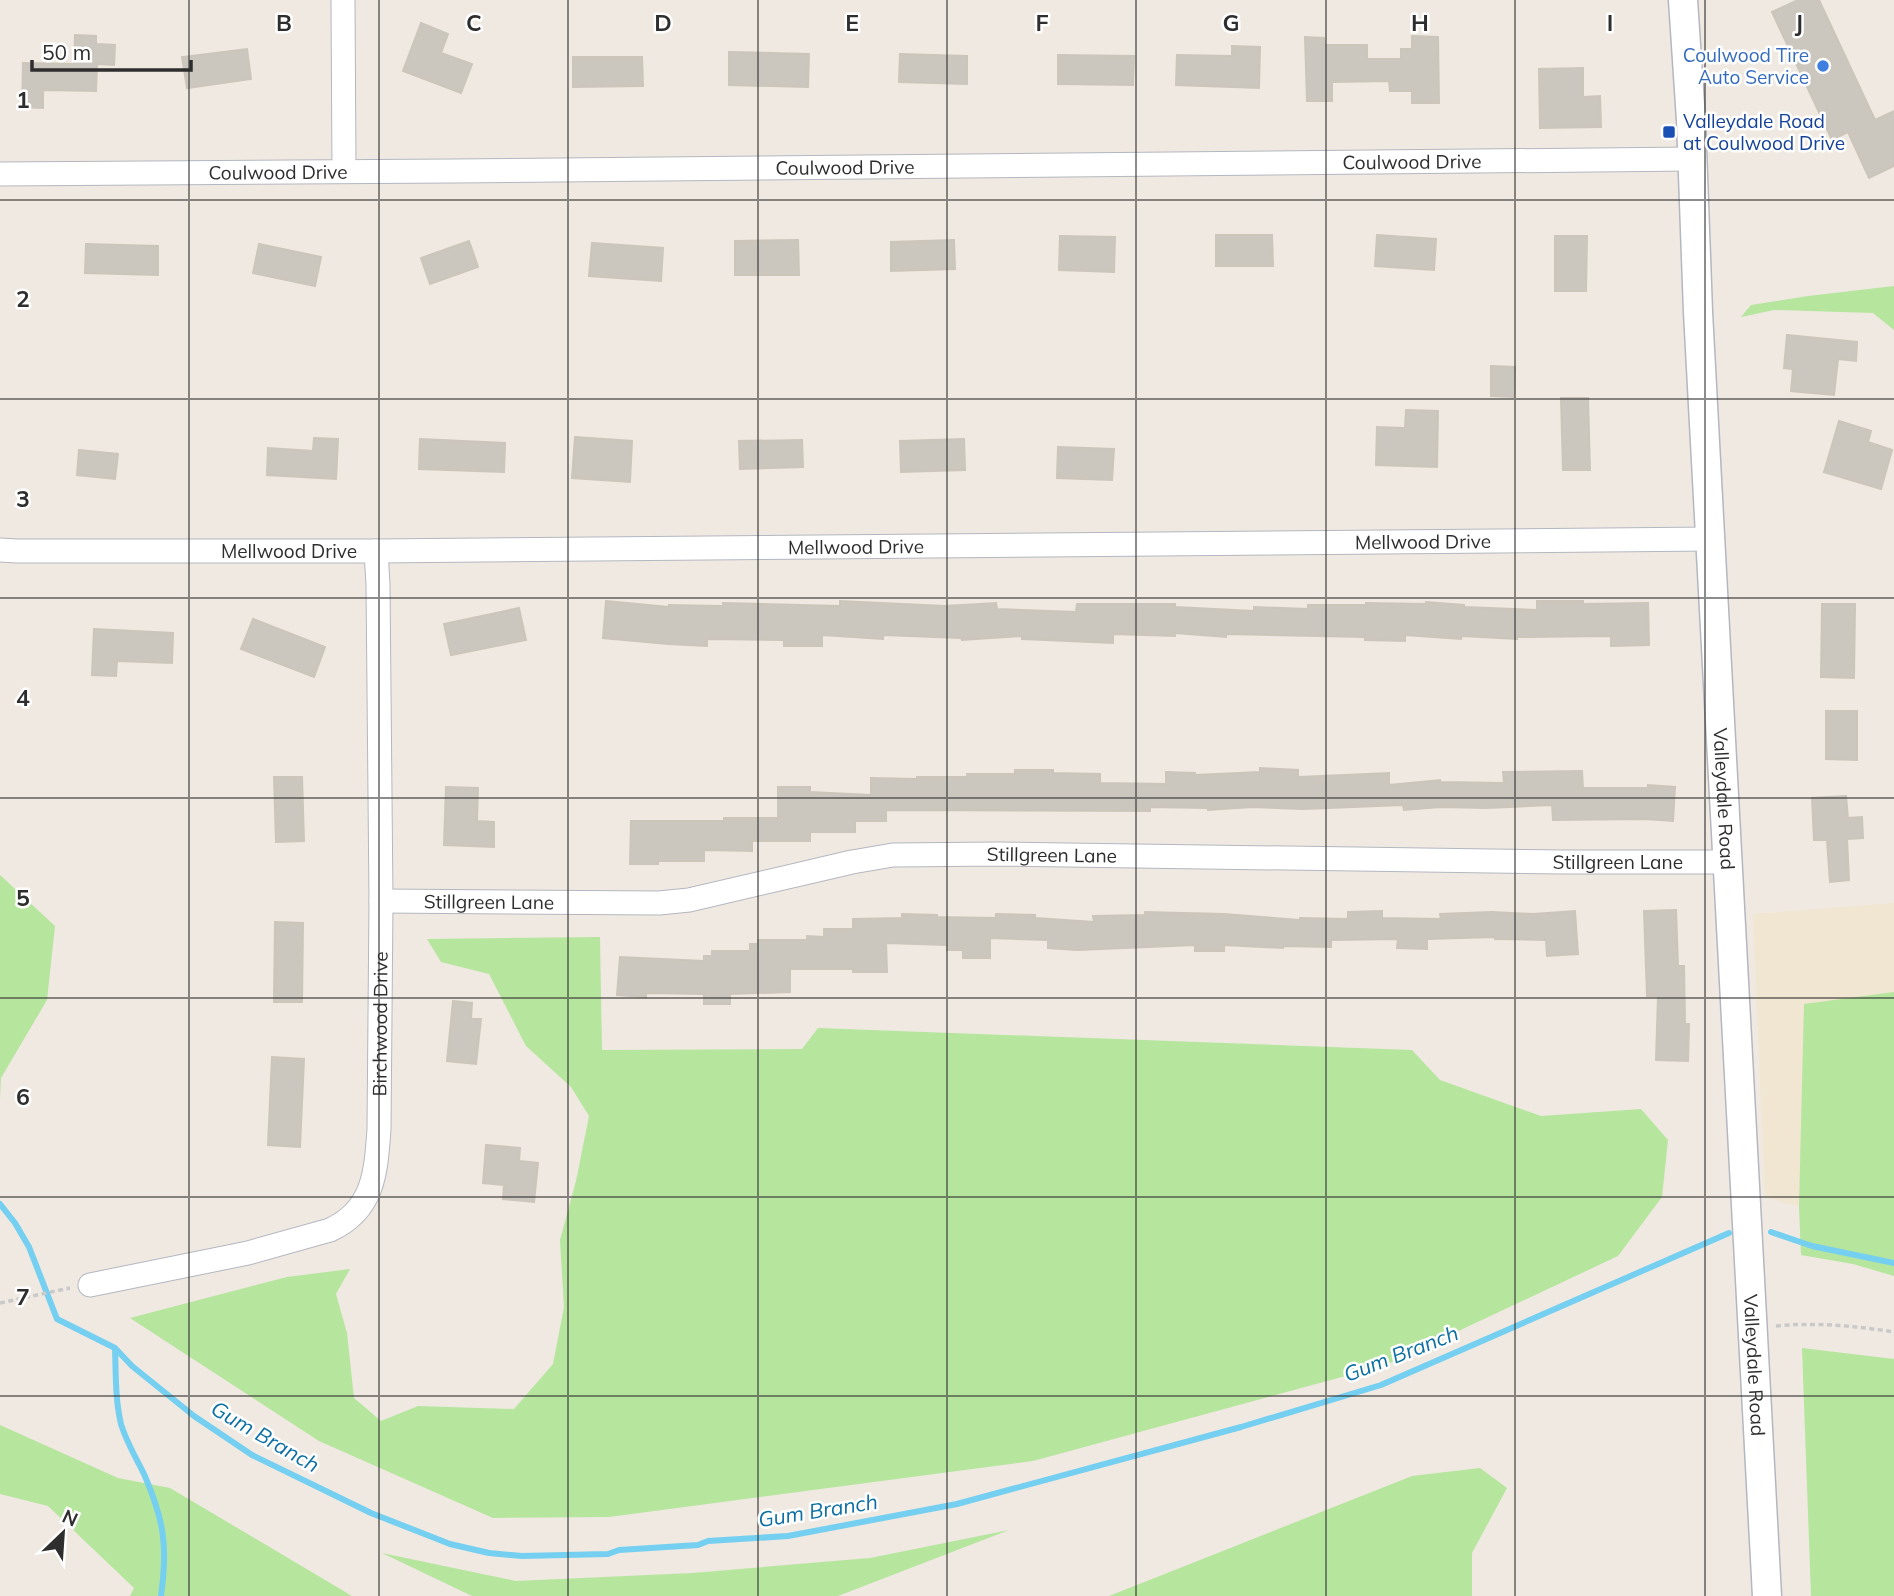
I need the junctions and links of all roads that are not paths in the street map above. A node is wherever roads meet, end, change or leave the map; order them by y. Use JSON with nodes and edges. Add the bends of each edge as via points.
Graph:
{"nodes":[{"id":1,"x":343,"y":0,"type":"edge"},
{"id":2,"x":1684,"y":0,"type":"edge"},
{"id":3,"x":1692,"y":159,"type":"junction"},
{"id":4,"x":344,"y":171,"type":"junction"},
{"id":5,"x":0,"y":174,"type":"edge"},
{"id":6,"x":1711,"y":539,"type":"junction"},
{"id":7,"x":0,"y":550,"type":"edge"},
{"id":8,"x":376,"y":551,"type":"junction"},
{"id":9,"x":1728,"y":862,"type":"junction"},
{"id":10,"x":380,"y":901,"type":"junction"},
{"id":11,"x":84,"y":1285,"type":"road end"},
{"id":12,"x":1768,"y":1596,"type":"edge"}],
"edges":[{"from":1,"to":4,"type":"street"},
{"from":2,"to":3,"type":"street","name":"Valleydale Road"},
{"from":3,"to":4,"type":"street","name":"Coulwood Drive"},
{"from":3,"to":6,"type":"street","name":"Valleydale Road"},
{"from":4,"to":5,"type":"street","name":"Coulwood Drive"},
{"from":6,"to":8,"type":"street","name":"Mellwood Drive"},
{"from":6,"to":9,"type":"street","name":"Valleydale Road"},
{"from":7,"to":8,"type":"street","name":"Mellwood Drive"},
{"from":8,"to":10,"type":"street","name":"Birchwood Drive"},
{"from":9,"to":10,"type":"street","name":"Stillgreen Lane","via":[[893,855],[659,903]]},
{"from":9,"to":12,"type":"street","name":"Valleydale Road"},
{"from":10,"to":11,"type":"street","name":"Birchwood Drive","via":[[377,1163],[355,1214],[330,1230],[248,1254]]}]}
